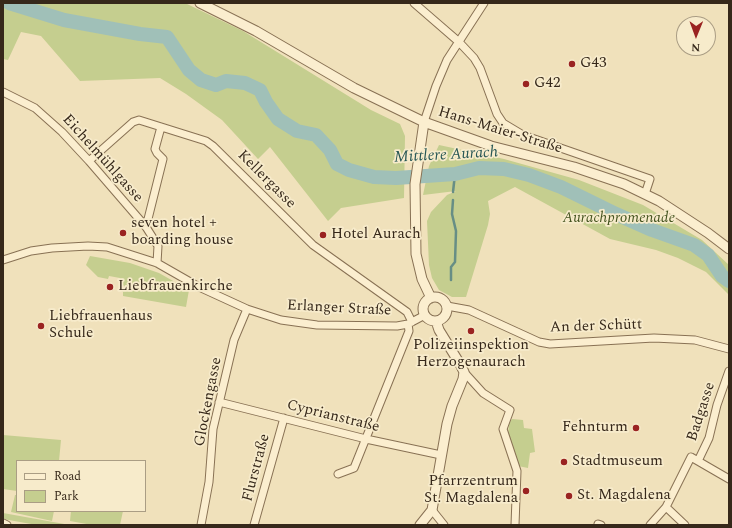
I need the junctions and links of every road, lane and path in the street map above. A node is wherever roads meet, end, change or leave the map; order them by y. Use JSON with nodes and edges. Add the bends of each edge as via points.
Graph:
{"nodes":[{"id":1,"x":200,"y":3,"type":"edge"},
{"id":2,"x":414,"y":3,"type":"edge"},
{"id":3,"x":484,"y":3,"type":"edge"},
{"id":4,"x":459,"y":42,"type":"junction"},
{"id":5,"x":3,"y":92,"type":"edge"},
{"id":6,"x":424,"y":122,"type":"junction"},
{"id":7,"x":161,"y":127,"type":"junction"},
{"id":8,"x":89,"y":161,"type":"junction"},
{"id":9,"x":645,"y":194,"type":"junction"},
{"id":10,"x":146,"y":227,"type":"junction"},
{"id":11,"x":729,"y":249,"type":"edge"},
{"id":12,"x":3,"y":260,"type":"edge"},
{"id":13,"x":157,"y":263,"type":"junction"},
{"id":14,"x":431,"y":298,"type":"junction"},
{"id":15,"x":447,"y":306,"type":"junction"},
{"id":16,"x":247,"y":309,"type":"junction"},
{"id":17,"x":425,"y":315,"type":"junction"},
{"id":18,"x":436,"y":321,"type":"junction"},
{"id":19,"x":410,"y":323,"type":"junction"},
{"id":20,"x":729,"y":349,"type":"edge"},
{"id":21,"x":729,"y":371,"type":"edge"},
{"id":22,"x":464,"y":372,"type":"junction"},
{"id":23,"x":220,"y":402,"type":"junction"},
{"id":24,"x":284,"y":418,"type":"junction"},
{"id":25,"x":366,"y":439,"type":"junction"},
{"id":26,"x":441,"y":455,"type":"junction"},
{"id":27,"x":698,"y":461,"type":"junction"},
{"id":28,"x":338,"y":474,"type":"dead end"},
{"id":29,"x":729,"y":479,"type":"edge"},
{"id":30,"x":666,"y":507,"type":"junction"},
{"id":31,"x":432,"y":510,"type":"junction"},
{"id":32,"x":3,"y":523,"type":"edge"},
{"id":33,"x":7,"y":525,"type":"edge"},
{"id":34,"x":201,"y":525,"type":"edge"},
{"id":35,"x":254,"y":525,"type":"edge"},
{"id":36,"x":420,"y":525,"type":"edge"},
{"id":37,"x":444,"y":525,"type":"edge"},
{"id":38,"x":515,"y":525,"type":"edge"},
{"id":39,"x":650,"y":525,"type":"edge"},
{"id":40,"x":685,"y":525,"type":"edge"}],
"edges":[{"from":1,"to":6,"type":"street","name":"Hans-Maier-Straße","via":[[256,31],[354,88]]},
{"from":2,"to":4,"type":"street"},
{"from":3,"to":4,"type":"street"},
{"from":4,"to":6,"type":"street","via":[[447,60]]},
{"from":4,"to":9,"type":"street","via":[[480,68],[497,114],[503,123],[523,135],[650,180]]},
{"from":5,"to":8,"type":"street","name":"Eichelmühlgasse","via":[[35,108]]},
{"from":6,"to":9,"type":"street","name":"Hans-Maier-Straße","via":[[491,146],[596,174]]},
{"from":6,"to":14,"type":"street","via":[[415,203],[416,254],[420,274]]},
{"from":7,"to":8,"type":"street","name":"Kellergasse","via":[[139,120],[133,122]]},
{"from":7,"to":10,"type":"street","via":[[155,149],[163,159]]},
{"from":7,"to":19,"type":"street","name":"Kellergasse","via":[[206,141],[213,146],[313,245],[407,312]]},
{"from":8,"to":10,"type":"street","name":"Eichelmühlgasse"},
{"from":9,"to":11,"type":"street","name":"Hans-Maier-Straße","via":[[692,222]]},
{"from":10,"to":13,"type":"street","name":"Eichelmühlgasse","via":[[158,246]]},
{"from":12,"to":13,"type":"street","name":"Erlanger Straße","via":[[45,249],[88,246],[107,247]]},
{"from":13,"to":16,"type":"street","name":"Erlanger Straße","via":[[199,287]]},
{"from":14,"to":15,"type":"street","via":[[441,298]]},
{"from":14,"to":17,"type":"street","via":[[424,303]]},
{"from":15,"to":18,"type":"street","via":[[444,317]]},
{"from":15,"to":20,"type":"street","name":"An der Schütt","via":[[469,310],[539,342],[550,344],[654,338],[695,340]]},
{"from":16,"to":19,"type":"street","name":"Erlanger Straße","via":[[298,323],[397,326]]},
{"from":16,"to":23,"type":"street","name":"Glockengasse","via":[[234,340]]},
{"from":17,"to":18,"type":"street"},
{"from":17,"to":19,"type":"street","name":"Erlanger Straße"},
{"from":18,"to":22,"type":"street"},
{"from":19,"to":25,"type":"street"},
{"from":21,"to":27,"type":"street","name":"Badgasse","via":[[709,438]]},
{"from":22,"to":26,"type":"street","via":[[461,387],[452,406]]},
{"from":22,"to":38,"type":"street","via":[[487,396],[510,410],[503,429],[516,471]]},
{"from":23,"to":24,"type":"street","name":"Cyprianstraße"},
{"from":23,"to":34,"type":"street","name":"Glockengasse"},
{"from":24,"to":25,"type":"street","name":"Cyprianstraße"},
{"from":24,"to":35,"type":"street","name":"Flurstraße"},
{"from":25,"to":26,"type":"street","name":"Cyprianstraße"},
{"from":25,"to":28,"type":"street","via":[[354,468]]},
{"from":26,"to":31,"type":"street"},
{"from":27,"to":29,"type":"street"},
{"from":27,"to":30,"type":"street","via":[[691,457]]},
{"from":30,"to":39,"type":"street"},
{"from":30,"to":40,"type":"street"},
{"from":31,"to":36,"type":"street"},
{"from":31,"to":37,"type":"street"},
{"from":32,"to":33,"type":"street"}]}
